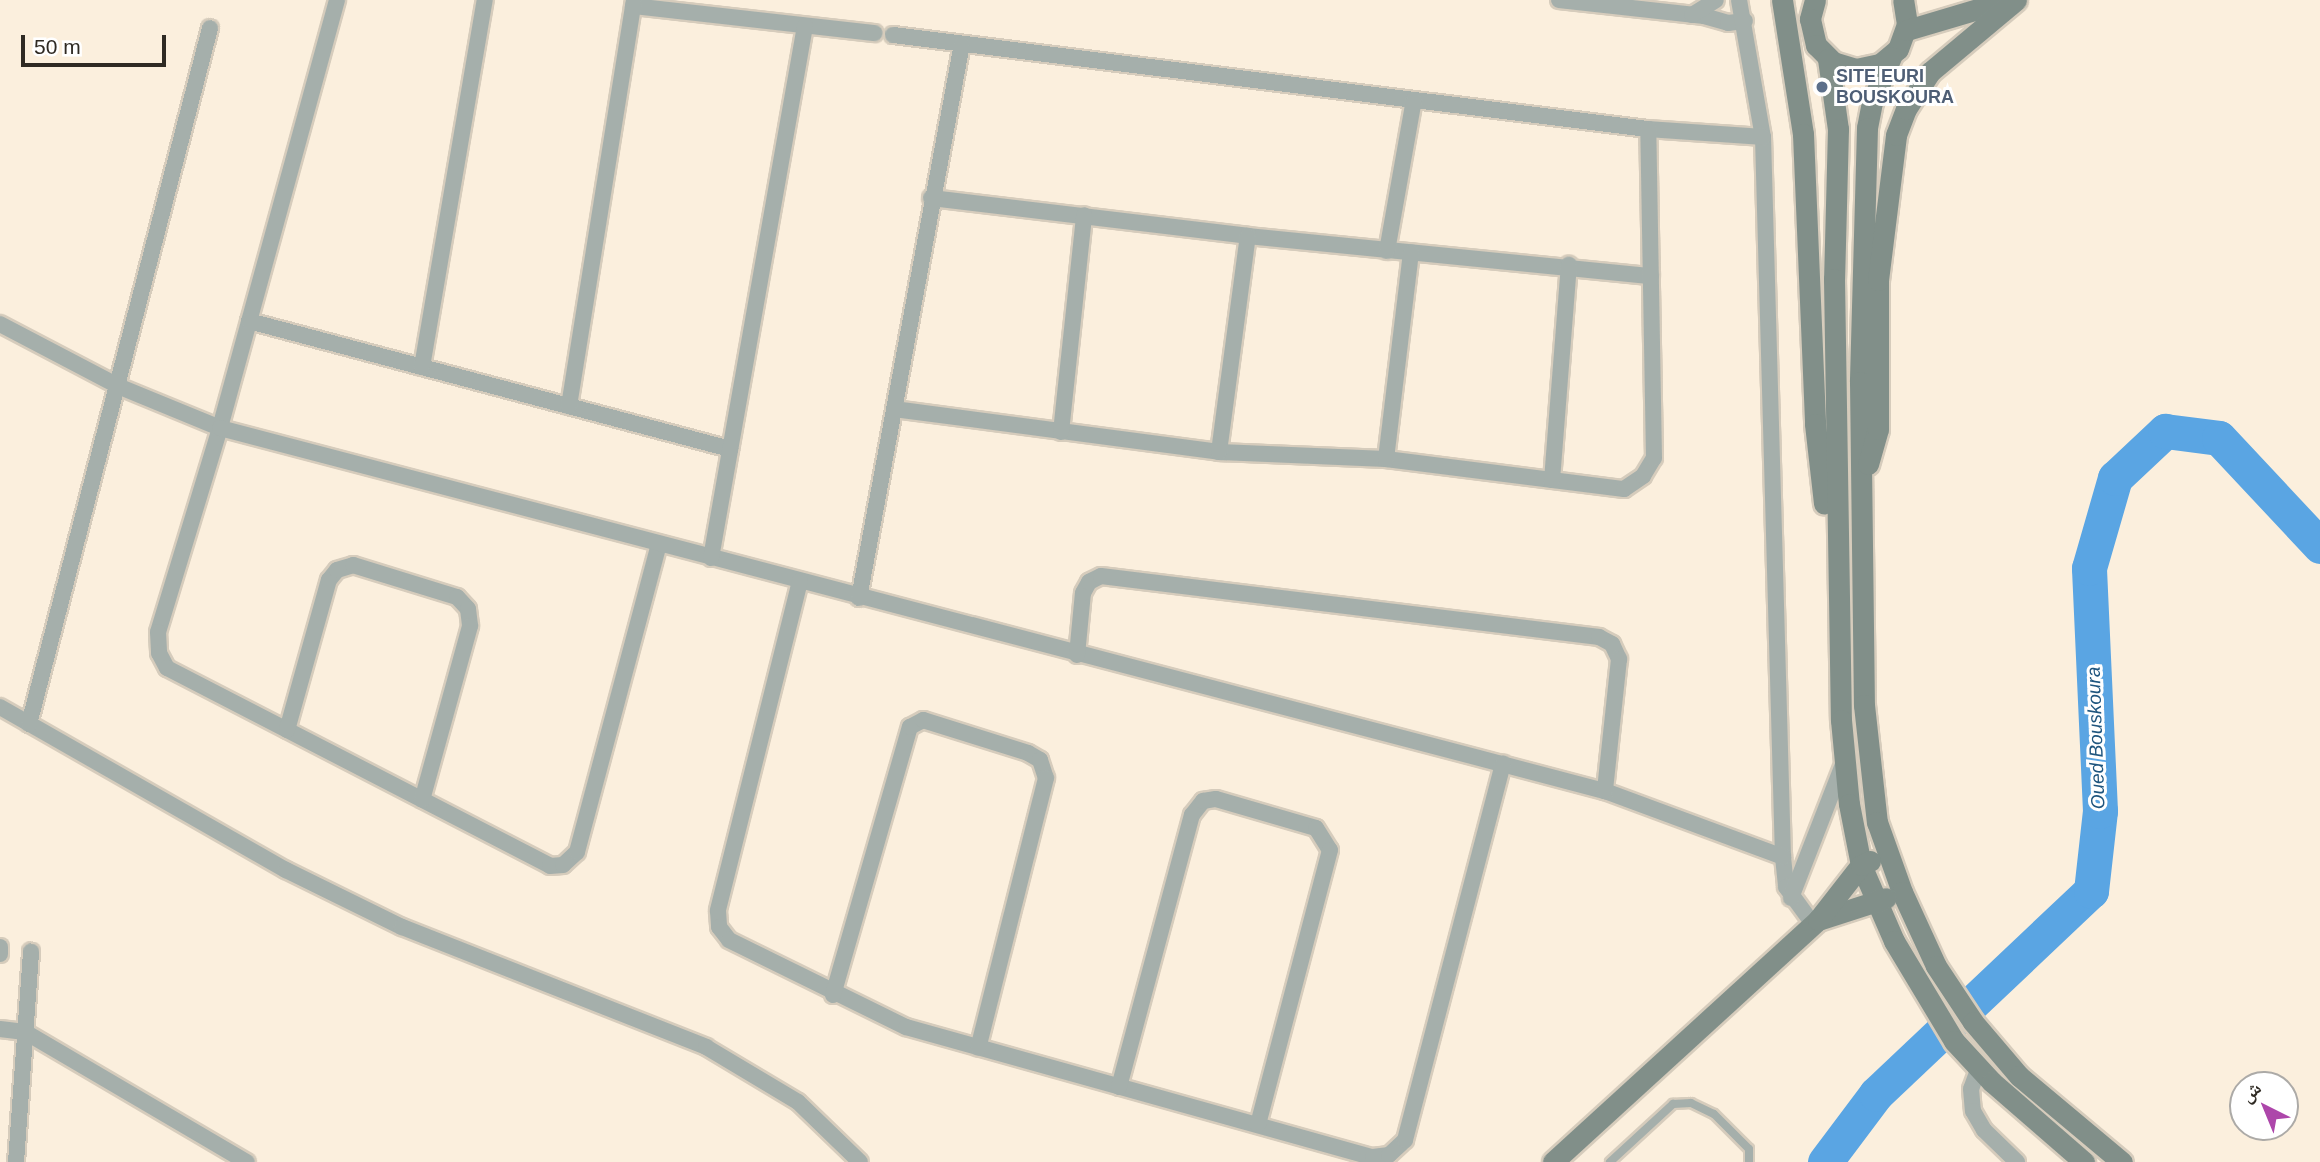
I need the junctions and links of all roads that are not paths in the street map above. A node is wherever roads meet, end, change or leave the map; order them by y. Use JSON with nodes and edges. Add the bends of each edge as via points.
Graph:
{"nodes":[{"id":1,"x":337,"y":0,"type":"edge"},
{"id":2,"x":485,"y":0,"type":"edge"},
{"id":3,"x":1559,"y":0,"type":"edge"},
{"id":4,"x":1716,"y":0,"type":"edge"},
{"id":5,"x":1739,"y":0,"type":"edge"},
{"id":6,"x":1782,"y":0,"type":"edge"},
{"id":7,"x":1815,"y":0,"type":"edge"},
{"id":8,"x":1903,"y":0,"type":"edge"},
{"id":9,"x":2008,"y":0,"type":"edge"},
{"id":10,"x":2016,"y":0,"type":"edge"},
{"id":11,"x":634,"y":3,"type":"edge"},
{"id":12,"x":1692,"y":15,"type":"junction"},
{"id":13,"x":1745,"y":21,"type":"junction"},
{"id":14,"x":806,"y":26,"type":"junction"},
{"id":15,"x":210,"y":28,"type":"dead end"},
{"id":16,"x":1906,"y":30,"type":"junction"},
{"id":17,"x":874,"y":33,"type":"dead end"},
{"id":18,"x":893,"y":35,"type":"dead end"},
{"id":19,"x":962,"y":44,"type":"junction"},
{"id":20,"x":1891,"y":57,"type":"junction"},
{"id":21,"x":1828,"y":59,"type":"junction"},
{"id":22,"x":1414,"y":100,"type":"junction"},
{"id":23,"x":1647,"y":129,"type":"junction"},
{"id":24,"x":1763,"y":137,"type":"junction"},
{"id":25,"x":931,"y":198,"type":"junction"},
{"id":26,"x":1084,"y":215,"type":"junction"},
{"id":27,"x":1248,"y":236,"type":"junction"},
{"id":28,"x":1387,"y":251,"type":"junction"},
{"id":29,"x":1411,"y":253,"type":"junction"},
{"id":30,"x":1569,"y":265,"type":"junction"},
{"id":31,"x":1651,"y":276,"type":"junction"},
{"id":32,"x":249,"y":321,"type":"junction"},
{"id":33,"x":0,"y":324,"type":"edge"},
{"id":34,"x":422,"y":367,"type":"junction"},
{"id":35,"x":120,"y":387,"type":"junction"},
{"id":36,"x":569,"y":406,"type":"junction"},
{"id":37,"x":894,"y":409,"type":"junction"},
{"id":38,"x":220,"y":428,"type":"junction"},
{"id":39,"x":1061,"y":432,"type":"junction"},
{"id":40,"x":730,"y":449,"type":"junction"},
{"id":41,"x":1219,"y":452,"type":"junction"},
{"id":42,"x":1386,"y":459,"type":"junction"},
{"id":43,"x":1552,"y":480,"type":"junction"},
{"id":44,"x":1861,"y":486,"type":"junction"},
{"id":45,"x":659,"y":544,"type":"junction"},
{"id":46,"x":1837,"y":556,"type":"junction"},
{"id":47,"x":711,"y":558,"type":"junction"},
{"id":48,"x":800,"y":581,"type":"junction"},
{"id":49,"x":859,"y":598,"type":"junction"},
{"id":50,"x":1077,"y":655,"type":"junction"},
{"id":51,"x":0,"y":707,"type":"edge"},
{"id":52,"x":29,"y":724,"type":"junction"},
{"id":53,"x":287,"y":730,"type":"junction"},
{"id":54,"x":1844,"y":762,"type":"junction"},
{"id":55,"x":1503,"y":764,"type":"junction"},
{"id":56,"x":1605,"y":791,"type":"junction"},
{"id":57,"x":422,"y":800,"type":"junction"},
{"id":58,"x":1888,"y":854,"type":"junction"},
{"id":59,"x":1783,"y":857,"type":"junction"},
{"id":60,"x":1861,"y":865,"type":"junction"},
{"id":61,"x":1902,"y":892,"type":"junction"},
{"id":62,"x":1791,"y":898,"type":"junction"},
{"id":63,"x":1875,"y":902,"type":"junction"},
{"id":64,"x":1815,"y":922,"type":"junction"},
{"id":65,"x":1,"y":947,"type":"edge"},
{"id":66,"x":31,"y":952,"type":"dead end"},
{"id":67,"x":0,"y":954,"type":"edge"},
{"id":68,"x":833,"y":995,"type":"junction"},
{"id":69,"x":0,"y":1029,"type":"edge"},
{"id":70,"x":25,"y":1032,"type":"junction"},
{"id":71,"x":978,"y":1048,"type":"junction"},
{"id":72,"x":1979,"y":1070,"type":"junction"},
{"id":73,"x":1119,"y":1087,"type":"junction"},
{"id":74,"x":1258,"y":1125,"type":"junction"},
{"id":75,"x":16,"y":1162,"type":"edge"},
{"id":76,"x":247,"y":1162,"type":"edge"},
{"id":77,"x":860,"y":1162,"type":"edge"},
{"id":78,"x":1553,"y":1162,"type":"edge"},
{"id":79,"x":1610,"y":1162,"type":"edge"},
{"id":80,"x":1749,"y":1162,"type":"edge"},
{"id":81,"x":2017,"y":1162,"type":"edge"},
{"id":82,"x":2084,"y":1162,"type":"edge"},
{"id":83,"x":2122,"y":1162,"type":"edge"}],
"edges":[{"from":1,"to":32,"type":"street"},
{"from":2,"to":34,"type":"street"},
{"from":3,"to":12,"type":"street"},
{"from":4,"to":12,"type":"street"},
{"from":5,"to":13,"type":"street"},
{"from":6,"to":46,"type":"main road","via":[[1803,134],[1815,424],[1826,520]]},
{"from":7,"to":21,"type":"main road","via":[[1811,28]]},
{"from":8,"to":16,"type":"main road"},
{"from":9,"to":16,"type":"main road"},
{"from":10,"to":44,"type":"main road","via":[[1930,72],[1906,109],[1896,135],[1878,280],[1878,429]]},
{"from":11,"to":14,"type":"street"},
{"from":11,"to":36,"type":"street"},
{"from":12,"to":13,"type":"street","via":[[1728,23]]},
{"from":13,"to":24,"type":"street"},
{"from":14,"to":17,"type":"street"},
{"from":14,"to":40,"type":"street"},
{"from":15,"to":35,"type":"street"},
{"from":16,"to":20,"type":"main road"},
{"from":18,"to":19,"type":"street"},
{"from":19,"to":22,"type":"street"},
{"from":19,"to":25,"type":"street"},
{"from":20,"to":21,"type":"main road","via":[[1856,69]]},
{"from":20,"to":44,"type":"main road","via":[[1874,94],[1867,128]]},
{"from":21,"to":46,"type":"main road","via":[[1838,129],[1834,279]]},
{"from":22,"to":23,"type":"street"},
{"from":22,"to":28,"type":"street"},
{"from":23,"to":24,"type":"street"},
{"from":23,"to":31,"type":"street"},
{"from":24,"to":59,"type":"street"},
{"from":25,"to":26,"type":"street"},
{"from":25,"to":37,"type":"street"},
{"from":26,"to":27,"type":"street"},
{"from":26,"to":39,"type":"street"},
{"from":27,"to":28,"type":"street"},
{"from":27,"to":41,"type":"street"},
{"from":28,"to":29,"type":"street"},
{"from":29,"to":30,"type":"street"},
{"from":29,"to":42,"type":"street"},
{"from":30,"to":31,"type":"street"},
{"from":30,"to":43,"type":"street"},
{"from":31,"to":43,"type":"street","via":[[1654,458],[1643,476],[1624,489]]},
{"from":32,"to":34,"type":"street"},
{"from":32,"to":38,"type":"street"},
{"from":33,"to":35,"type":"street"},
{"from":34,"to":36,"type":"street"},
{"from":35,"to":38,"type":"street"},
{"from":35,"to":52,"type":"street"},
{"from":36,"to":40,"type":"street"},
{"from":37,"to":39,"type":"street"},
{"from":37,"to":49,"type":"street"},
{"from":38,"to":45,"type":"street"},
{"from":38,"to":53,"type":"street","via":[[158,632],[159,653],[167,668]]},
{"from":39,"to":41,"type":"street"},
{"from":40,"to":47,"type":"street"},
{"from":41,"to":42,"type":"street"},
{"from":42,"to":43,"type":"street"},
{"from":44,"to":58,"type":"main road","via":[[1865,717],[1870,778]]},
{"from":45,"to":47,"type":"street"},
{"from":45,"to":57,"type":"street","via":[[574,858],[563,866],[550,866]]},
{"from":46,"to":54,"type":"main road"},
{"from":47,"to":48,"type":"street"},
{"from":48,"to":49,"type":"street"},
{"from":48,"to":68,"type":"street","via":[[718,919],[723,934],[735,944]]},
{"from":49,"to":50,"type":"street"},
{"from":50,"to":55,"type":"street"},
{"from":50,"to":56,"type":"street","via":[[1083,593],[1101,576],[1599,637],[1612,644],[1619,659]]},
{"from":51,"to":52,"type":"street"},
{"from":52,"to":77,"type":"street","via":[[286,870],[402,927],[706,1047],[798,1102]]},
{"from":53,"to":57,"type":"street"},
{"from":53,"to":57,"type":"street","via":[[329,580],[337,570],[353,565],[457,597],[468,609],[470,626]]},
{"from":54,"to":60,"type":"main road"},
{"from":54,"to":62,"type":"street"},
{"from":55,"to":56,"type":"street"},
{"from":55,"to":74,"type":"street","via":[[1401,1146],[1389,1155],[1373,1157]]},
{"from":56,"to":59,"type":"street"},
{"from":58,"to":60,"type":"main road"},
{"from":58,"to":61,"type":"main road"},
{"from":59,"to":62,"type":"street"},
{"from":60,"to":63,"type":"main road"},
{"from":60,"to":64,"type":"main road"},
{"from":61,"to":63,"type":"main road"},
{"from":61,"to":83,"type":"main road","via":[[1936,966],[1973,1022],[2019,1076]]},
{"from":62,"to":64,"type":"street"},
{"from":63,"to":64,"type":"main road"},
{"from":63,"to":72,"type":"main road","via":[[1918,985]]},
{"from":64,"to":78,"type":"main road"},
{"from":65,"to":67,"type":"street"},
{"from":66,"to":70,"type":"street"},
{"from":68,"to":71,"type":"street","via":[[906,1027]]},
{"from":68,"to":71,"type":"street","via":[[910,727],[923,720],[1028,753],[1040,760],[1046,778]]},
{"from":69,"to":70,"type":"street"},
{"from":70,"to":75,"type":"street"},
{"from":70,"to":76,"type":"street"},
{"from":71,"to":73,"type":"street"},
{"from":72,"to":81,"type":"street","via":[[1971,1088],[1973,1111],[1984,1130]]},
{"from":72,"to":82,"type":"main road"},
{"from":73,"to":74,"type":"street"},
{"from":73,"to":74,"type":"street","via":[[1192,815],[1203,801],[1216,799],[1310,826],[1325,837],[1330,850]]},
{"from":79,"to":80,"type":"lane","via":[[1673,1104],[1691,1103],[1714,1114],[1749,1149]]}]}
